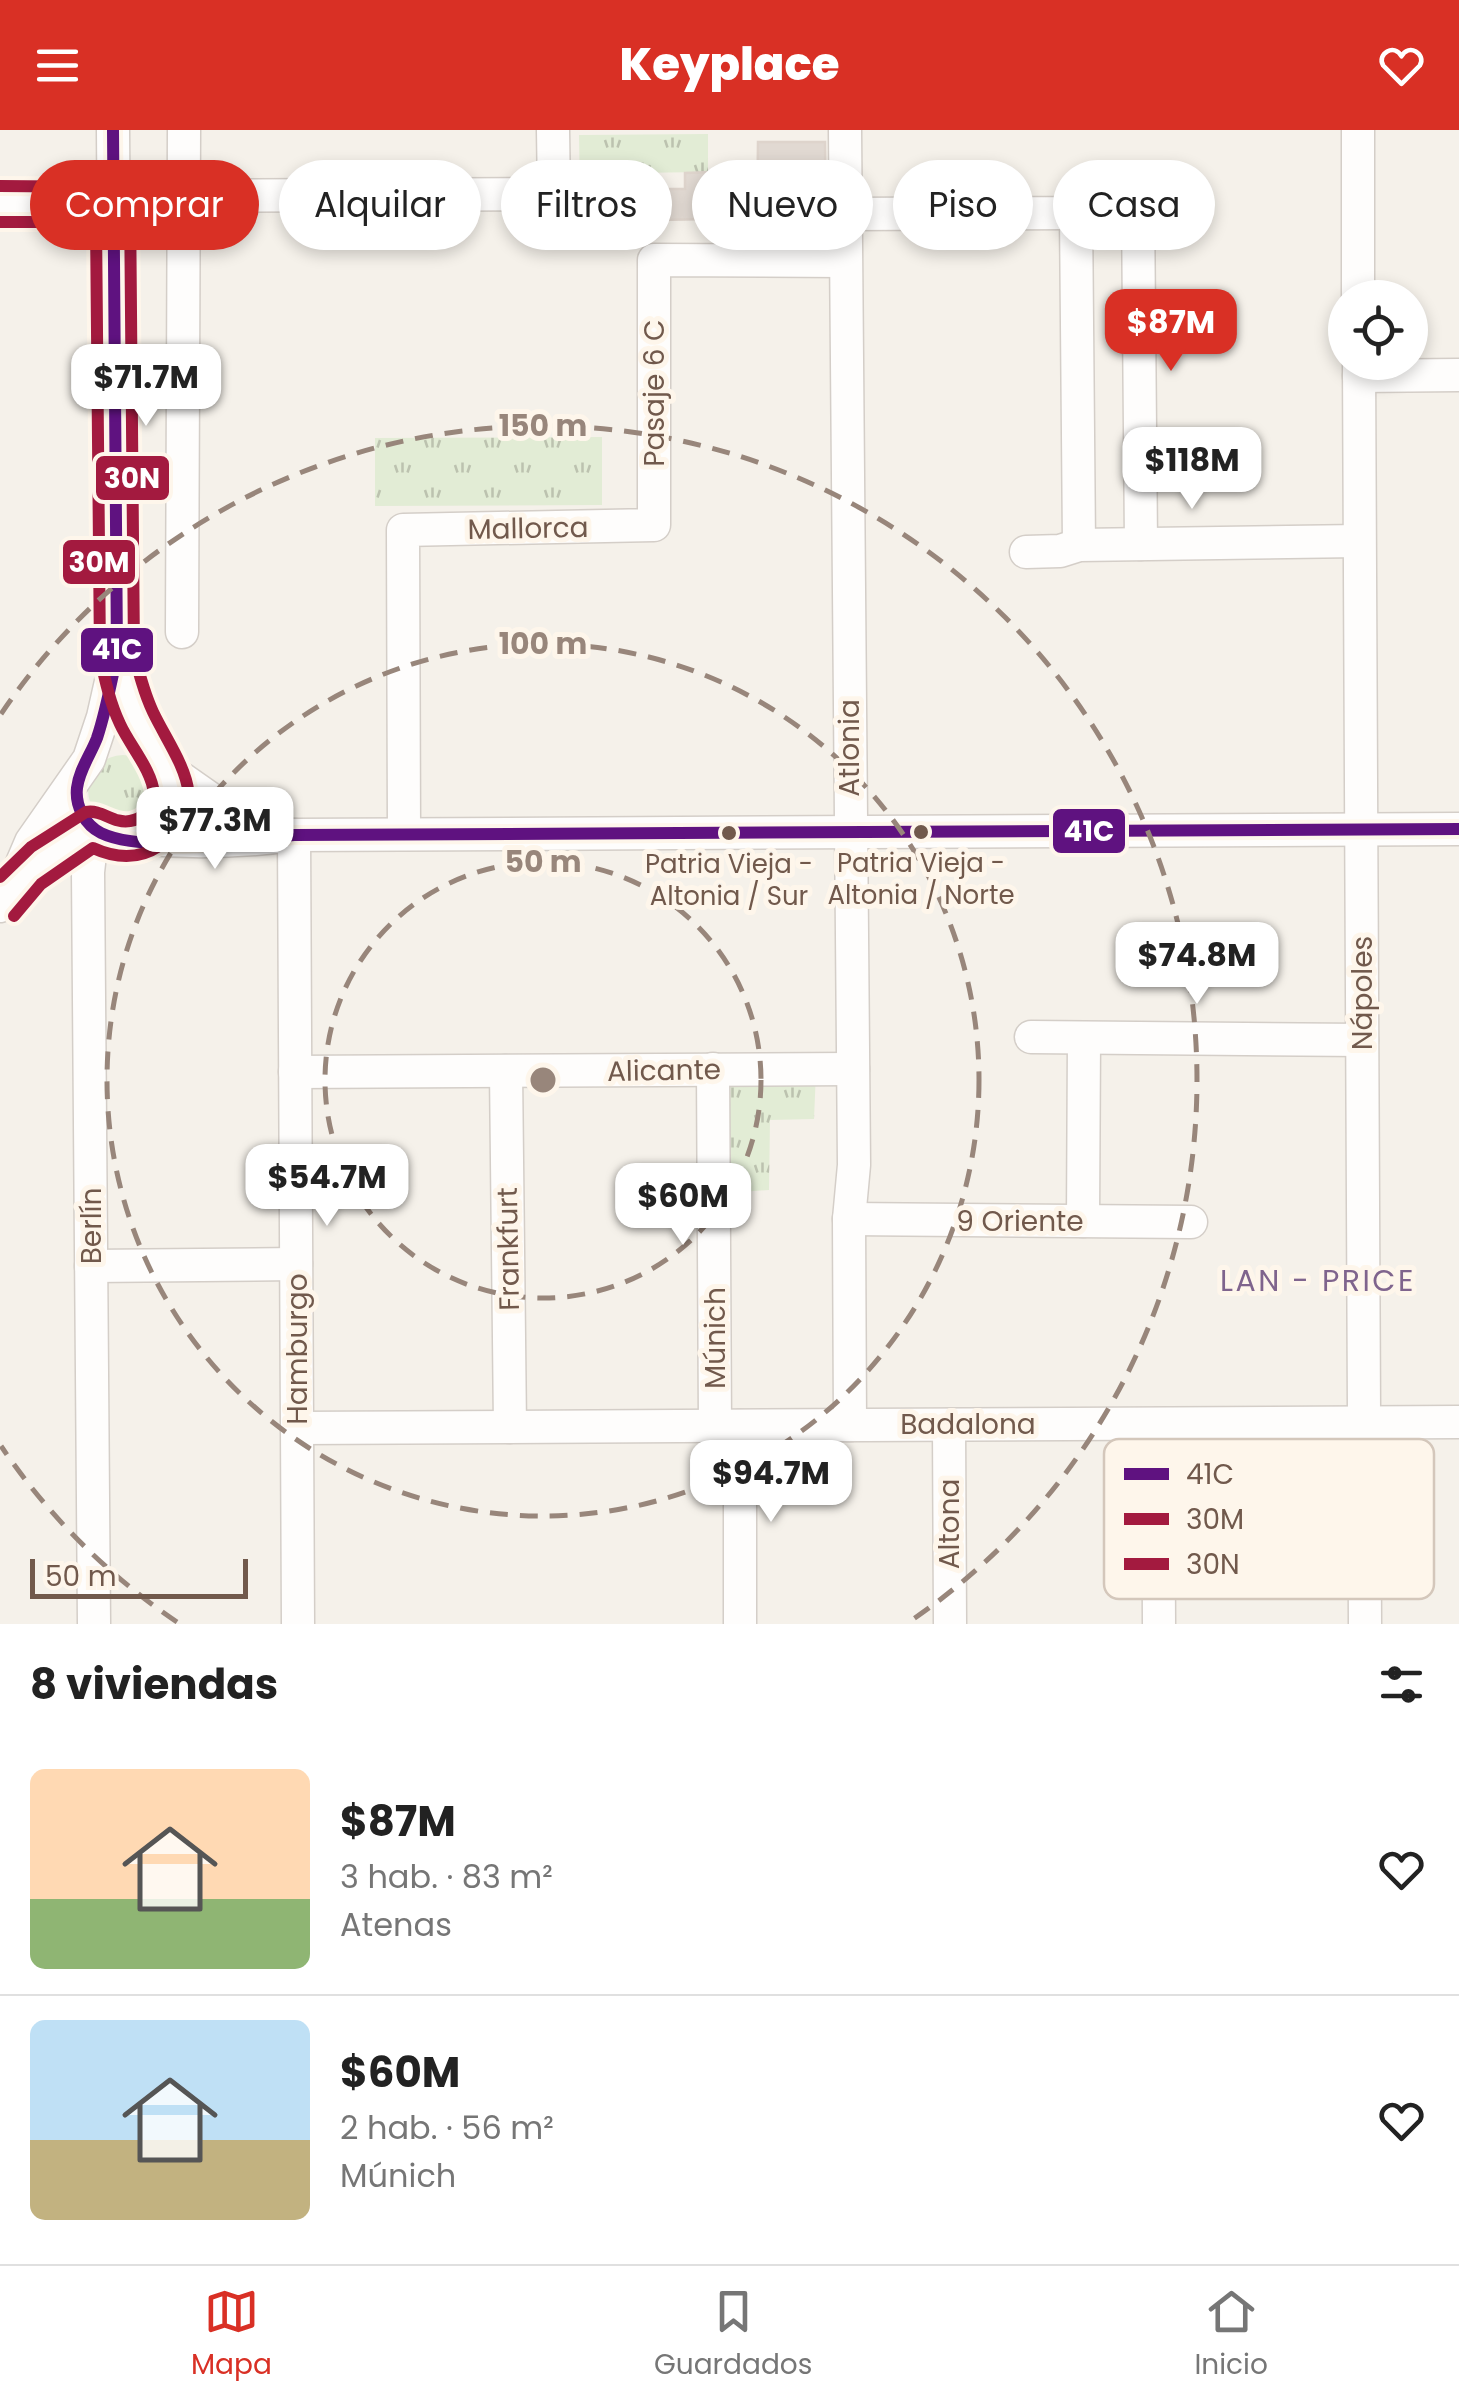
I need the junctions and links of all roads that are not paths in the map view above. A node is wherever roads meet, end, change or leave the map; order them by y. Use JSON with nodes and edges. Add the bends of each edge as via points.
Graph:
{"nodes":[{"id":1,"x":113,"y":130,"type":"edge"},
{"id":2,"x":184,"y":130,"type":"edge"},
{"id":3,"x":553,"y":130,"type":"edge"},
{"id":4,"x":845,"y":130,"type":"edge"},
{"id":5,"x":1358,"y":130,"type":"edge"},
{"id":6,"x":113,"y":160,"type":"edge"},
{"id":7,"x":184,"y":160,"type":"edge"},
{"id":8,"x":845,"y":160,"type":"edge"},
{"id":9,"x":259,"y":196,"type":"edge"},
{"id":10,"x":0,"y":204,"type":"edge"},
{"id":11,"x":30,"y":204,"type":"edge"},
{"id":12,"x":1053,"y":212,"type":"edge"},
{"id":13,"x":873,"y":214,"type":"edge"},
{"id":14,"x":113,"y":250,"type":"edge"},
{"id":15,"x":184,"y":250,"type":"edge"},
{"id":16,"x":845,"y":250,"type":"edge"},
{"id":17,"x":1076,"y":250,"type":"edge"},
{"id":18,"x":1138,"y":250,"type":"edge"},
{"id":19,"x":845,"y":262,"type":"junction"},
{"id":20,"x":1358,"y":280,"type":"edge"},
{"id":21,"x":1428,"y":373,"type":"edge"},
{"id":22,"x":1459,"y":375,"type":"edge"},
{"id":23,"x":1359,"y":380,"type":"edge"},
{"id":24,"x":654,"y":526,"type":"joint"},
{"id":25,"x":1360,"y":541,"type":"junction"},
{"id":26,"x":1141,"y":544,"type":"junction"},
{"id":27,"x":1080,"y":545,"type":"junction"},
{"id":28,"x":1026,"y":552,"type":"dead end"},
{"id":29,"x":182,"y":632,"type":"dead end"},
{"id":30,"x":117,"y":654,"type":"junction"},
{"id":31,"x":160,"y":762,"type":"junction"},
{"id":32,"x":84,"y":768,"type":"junction"},
{"id":33,"x":92,"y":828,"type":"junction"},
{"id":34,"x":1459,"y":828,"type":"edge"},
{"id":35,"x":1361,"y":829,"type":"junction"},
{"id":36,"x":849,"y":832,"type":"junction"},
{"id":37,"x":404,"y":834,"type":"junction"},
{"id":38,"x":294,"y":835,"type":"junction"},
{"id":39,"x":134,"y":838,"type":"junction"},
{"id":40,"x":7,"y":894,"type":"edge"},
{"id":41,"x":1031,"y":1037,"type":"dead end"},
{"id":42,"x":1084,"y":1038,"type":"junction"},
{"id":43,"x":1362,"y":1040,"type":"junction"},
{"id":44,"x":853,"y":1068,"type":"junction"},
{"id":45,"x":714,"y":1069,"type":"junction"},
{"id":46,"x":506,"y":1071,"type":"junction"},
{"id":47,"x":295,"y":1072,"type":"junction"},
{"id":48,"x":849,"y":1220,"type":"junction"},
{"id":49,"x":1083,"y":1222,"type":"junction"},
{"id":50,"x":1191,"y":1222,"type":"dead end"},
{"id":51,"x":296,"y":1264,"type":"junction"},
{"id":52,"x":92,"y":1266,"type":"junction"},
{"id":53,"x":1364,"y":1422,"type":"junction"},
{"id":54,"x":1459,"y":1422,"type":"edge"},
{"id":55,"x":949,"y":1424,"type":"junction"},
{"id":56,"x":1158,"y":1424,"type":"junction"},
{"id":57,"x":850,"y":1425,"type":"junction"},
{"id":58,"x":727,"y":1426,"type":"junction"},
{"id":59,"x":510,"y":1427,"type":"junction"},
{"id":60,"x":297,"y":1428,"type":"junction"},
{"id":61,"x":1158,"y":1439,"type":"edge"},
{"id":62,"x":1364,"y":1439,"type":"edge"},
{"id":63,"x":1159,"y":1599,"type":"edge"},
{"id":64,"x":1365,"y":1599,"type":"edge"},
{"id":65,"x":94,"y":1624,"type":"edge"},
{"id":66,"x":298,"y":1624,"type":"edge"},
{"id":67,"x":740,"y":1624,"type":"edge"},
{"id":68,"x":950,"y":1624,"type":"edge"},
{"id":69,"x":1159,"y":1624,"type":"edge"},
{"id":70,"x":1365,"y":1624,"type":"edge"}],
"edges":[{"from":1,"to":6,"type":"street"},
{"from":2,"to":7,"type":"street"},
{"from":3,"to":9,"type":"street","via":[[554,194]]},
{"from":4,"to":8,"type":"street","name":"Atlonia"},
{"from":5,"to":20,"type":"street"},
{"from":10,"to":11,"type":"street"},
{"from":12,"to":13,"type":"street"},
{"from":14,"to":30,"type":"street"},
{"from":15,"to":29,"type":"street"},
{"from":16,"to":19,"type":"street","name":"Atlonia"},
{"from":17,"to":27,"type":"street"},
{"from":18,"to":26,"type":"street"},
{"from":19,"to":24,"type":"street","name":"Pasaje 6 C","via":[[654,260]]},
{"from":19,"to":36,"type":"street","name":"Atlonia"},
{"from":21,"to":22,"type":"street"},
{"from":23,"to":25,"type":"street","name":"Nápoles"},
{"from":24,"to":37,"type":"street","name":"Mallorca","via":[[402,530]]},
{"from":25,"to":26,"type":"street"},
{"from":25,"to":35,"type":"street","name":"Nápoles"},
{"from":26,"to":27,"type":"street"},
{"from":27,"to":28,"type":"street"},
{"from":30,"to":31,"type":"street","via":[[134,714]]},
{"from":30,"to":32,"type":"street","via":[[104,718]]},
{"from":31,"to":32,"type":"street","via":[[127,744],[107,748]]},
{"from":31,"to":38,"type":"street","via":[[228,811]]},
{"from":31,"to":39,"type":"street","via":[[172,792],[168,809],[158,825]]},
{"from":32,"to":33,"type":"street","via":[[78,804]]},
{"from":32,"to":40,"type":"street","via":[[31,842]]},
{"from":33,"to":39,"type":"street"},
{"from":33,"to":40,"type":"street","via":[[29,869]]},
{"from":33,"to":52,"type":"street","name":"Berlín"},
{"from":34,"to":35,"type":"street"},
{"from":35,"to":36,"type":"street"},
{"from":35,"to":43,"type":"street","name":"Nápoles"},
{"from":36,"to":37,"type":"street"},
{"from":36,"to":44,"type":"street","name":"Atlonia"},
{"from":37,"to":38,"type":"street"},
{"from":38,"to":39,"type":"street"},
{"from":38,"to":47,"type":"street","name":"Hamburgo"},
{"from":41,"to":42,"type":"street"},
{"from":42,"to":43,"type":"street"},
{"from":42,"to":49,"type":"street"},
{"from":43,"to":53,"type":"street","name":"Nápoles"},
{"from":44,"to":45,"type":"street","name":"Alicante"},
{"from":44,"to":48,"type":"street","name":"Atlonia"},
{"from":45,"to":46,"type":"street","name":"Alicante"},
{"from":45,"to":58,"type":"street","name":"Múnich"},
{"from":46,"to":47,"type":"street","name":"Alicante"},
{"from":46,"to":59,"type":"street","name":"Frankfurt"},
{"from":47,"to":51,"type":"street","name":"Hamburgo"},
{"from":48,"to":49,"type":"street","name":"9 Oriente"},
{"from":48,"to":57,"type":"street","name":"Atlonia"},
{"from":49,"to":50,"type":"street","name":"9 Oriente"},
{"from":51,"to":52,"type":"street"},
{"from":51,"to":60,"type":"street","name":"Hamburgo"},
{"from":52,"to":65,"type":"street","name":"Berlín"},
{"from":53,"to":54,"type":"street","name":"Badalona"},
{"from":53,"to":56,"type":"street","name":"Badalona"},
{"from":53,"to":62,"type":"street","name":"Nápoles"},
{"from":55,"to":56,"type":"street","name":"Badalona"},
{"from":55,"to":57,"type":"street","name":"Badalona"},
{"from":55,"to":68,"type":"street","name":"Altona"},
{"from":56,"to":61,"type":"street"},
{"from":57,"to":58,"type":"street","name":"Badalona"},
{"from":58,"to":59,"type":"street","name":"Badalona"},
{"from":58,"to":67,"type":"street","name":"Múnich"},
{"from":59,"to":60,"type":"street","name":"Badalona"},
{"from":60,"to":66,"type":"street","name":"Hamburgo"},
{"from":63,"to":69,"type":"street"},
{"from":64,"to":70,"type":"street","name":"Nápoles"}]}
